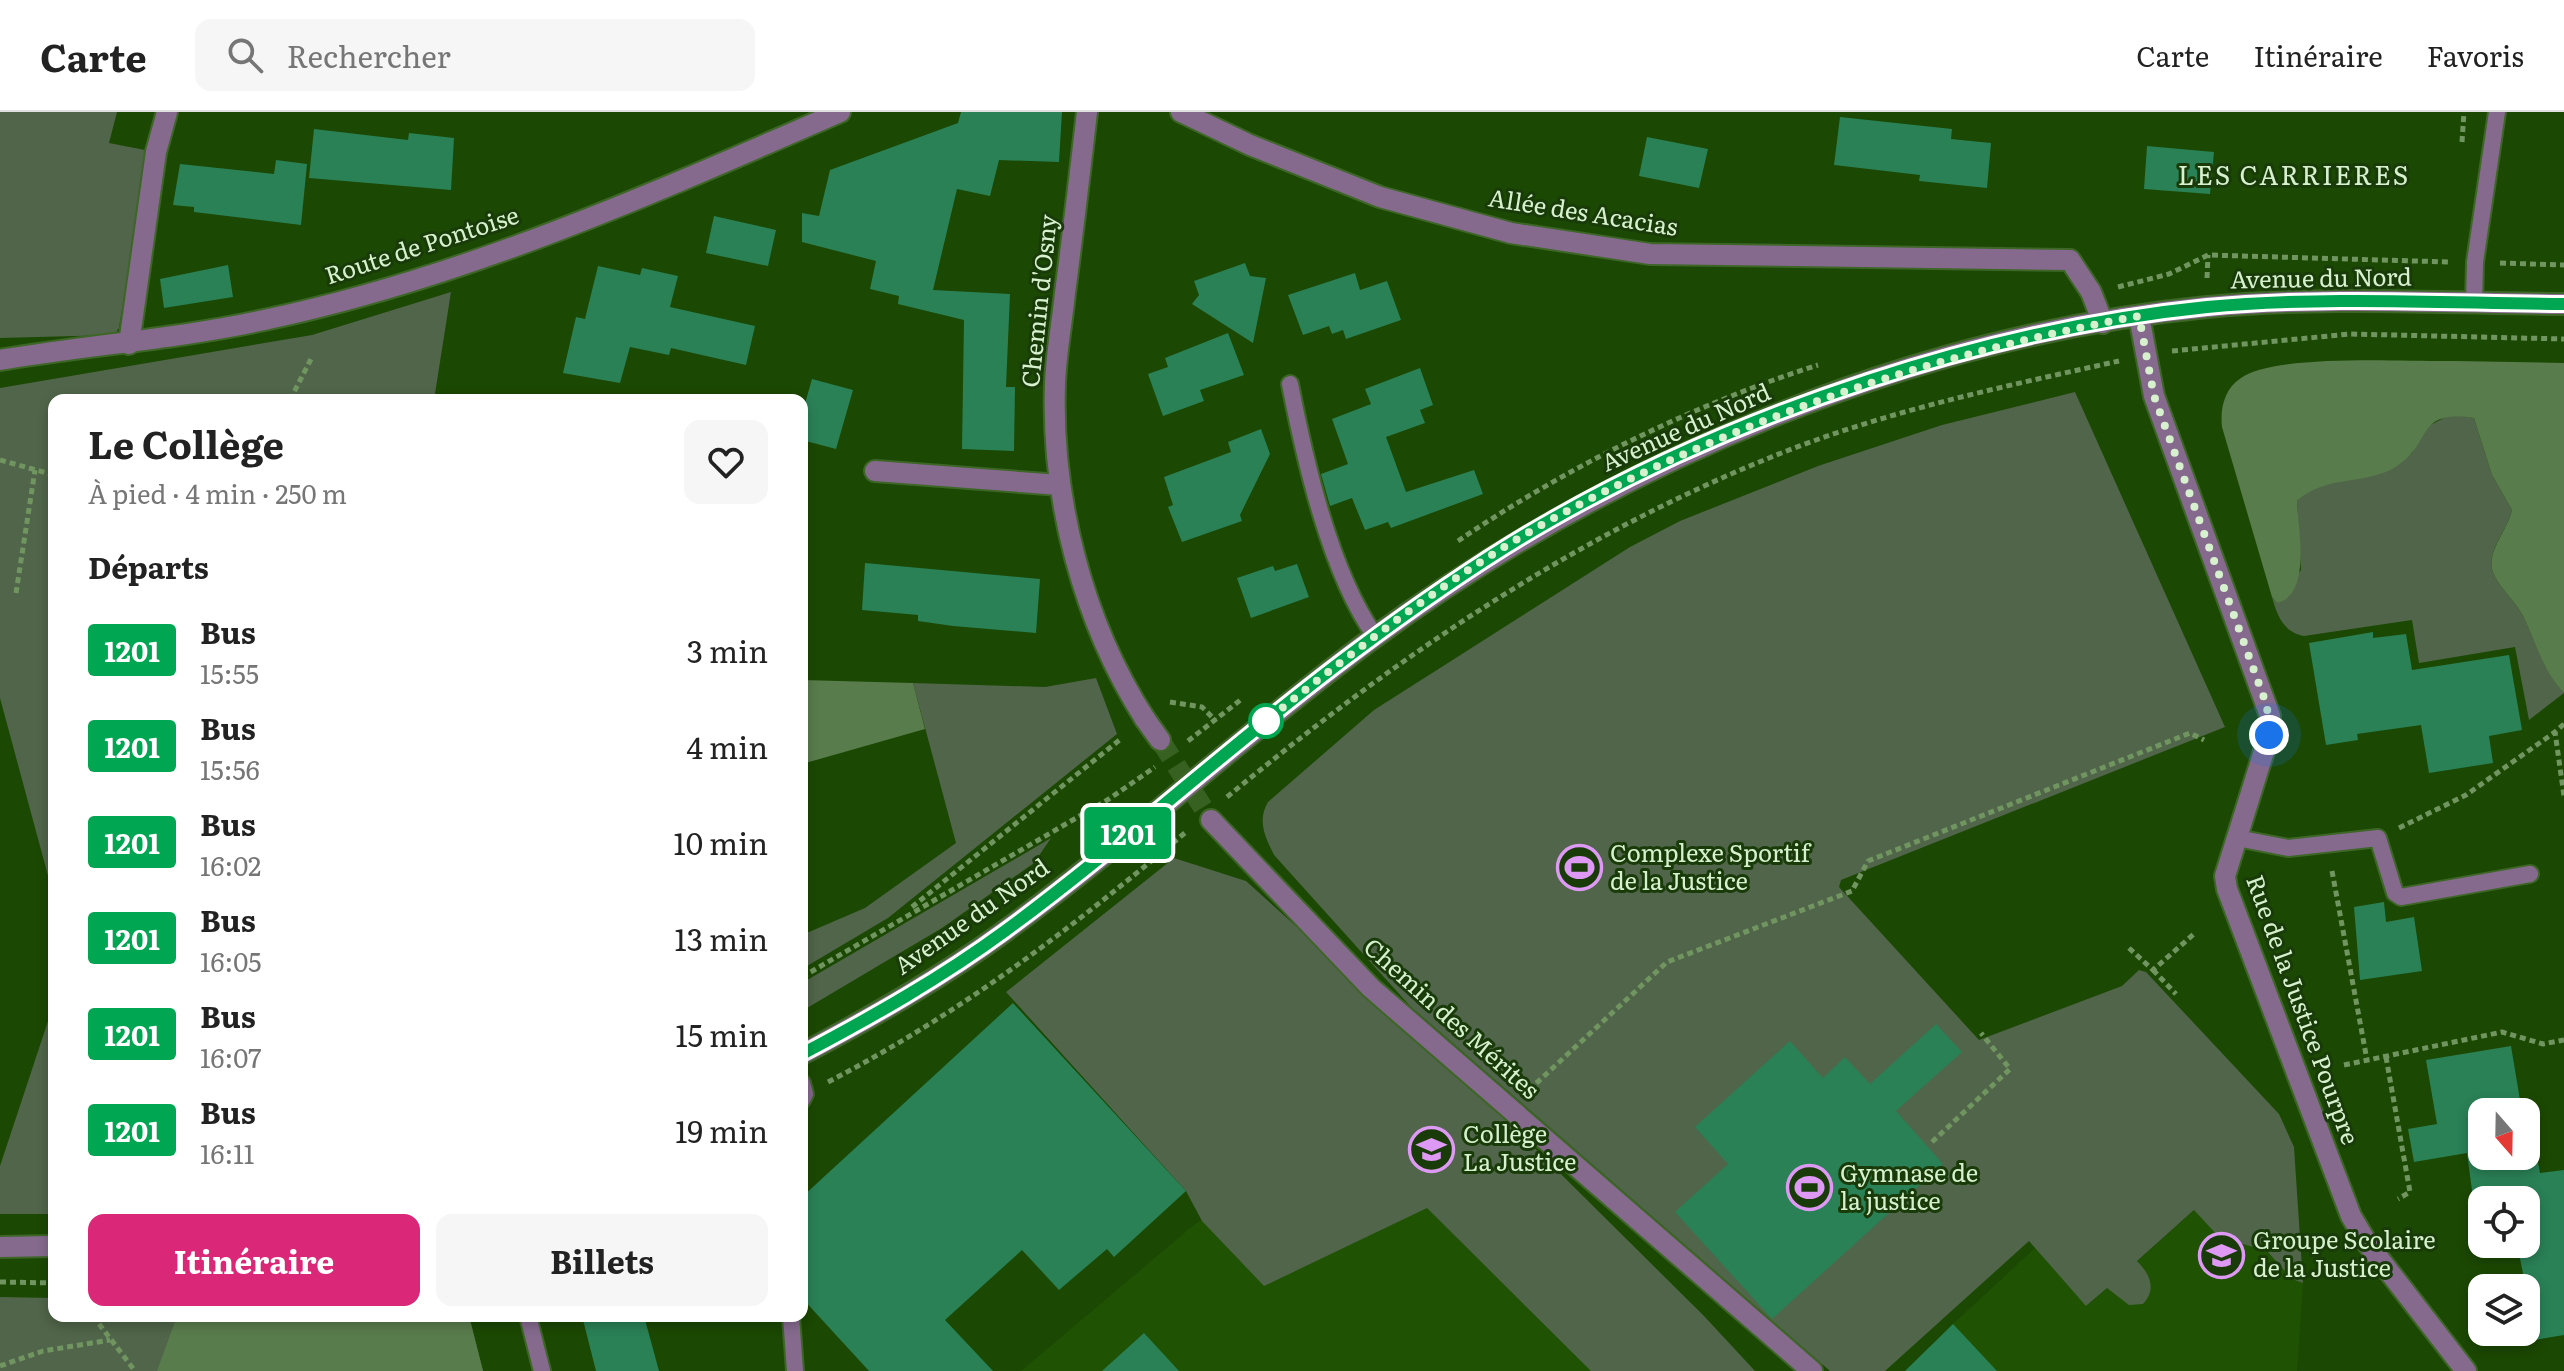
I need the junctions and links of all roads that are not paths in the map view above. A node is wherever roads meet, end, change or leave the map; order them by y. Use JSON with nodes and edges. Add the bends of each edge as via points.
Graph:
{"nodes":[{"id":1,"x":167,"y":112,"type":"edge"},
{"id":2,"x":840,"y":112,"type":"edge"},
{"id":3,"x":1087,"y":112,"type":"edge"},
{"id":4,"x":1181,"y":112,"type":"edge"},
{"id":5,"x":2497,"y":112,"type":"edge"},
{"id":6,"x":2474,"y":303,"type":"junction"},
{"id":7,"x":2564,"y":304,"type":"edge"},
{"id":8,"x":2139,"y":316,"type":"junction"},
{"id":9,"x":2103,"y":323,"type":"junction"},
{"id":10,"x":129,"y":344,"type":"junction"},
{"id":11,"x":0,"y":360,"type":"edge"},
{"id":12,"x":1290,"y":384,"type":"dead end"},
{"id":13,"x":875,"y":471,"type":"dead end"},
{"id":14,"x":1060,"y":485,"type":"junction"},
{"id":15,"x":1375,"y":636,"type":"junction"},
{"id":16,"x":1160,"y":740,"type":"tunnel mouth"},
{"id":17,"x":1203,"y":823,"type":"tunnel mouth"},
{"id":18,"x":2237,"y":838,"type":"junction"},
{"id":19,"x":2530,"y":874,"type":"dead end"},
{"id":20,"x":808,"y":1051,"type":"edge"},
{"id":21,"x":48,"y":1246,"type":"edge"},
{"id":22,"x":0,"y":1247,"type":"edge"},
{"id":23,"x":530,"y":1322,"type":"edge"},
{"id":24,"x":791,"y":1322,"type":"edge"},
{"id":25,"x":542,"y":1371,"type":"edge"},
{"id":26,"x":795,"y":1371,"type":"edge"},
{"id":27,"x":1812,"y":1371,"type":"edge"},
{"id":28,"x":2466,"y":1371,"type":"edge"}],
"edges":[{"from":1,"to":10,"type":"street","via":[[156,152]]},
{"from":2,"to":10,"type":"street","name":"Route de Pontoise","via":[[670,186],[414,279],[265,320]]},
{"from":3,"to":14,"type":"street","name":"Chemin d'Osny","via":[[1055,384]]},
{"from":4,"to":9,"type":"street","name":"Allée des Acacias","via":[[1380,197],[1511,233],[1650,254],[2070,260]]},
{"from":5,"to":6,"type":"lane"},
{"from":6,"to":7,"type":"street","name":"Avenue du Nord"},
{"from":6,"to":8,"type":"street","name":"Avenue du Nord","via":[[2262,304]]},
{"from":8,"to":9,"type":"street","name":"Avenue du Nord"},
{"from":8,"to":18,"type":"street","name":"Rue de la Justice Pourpre","via":[[2154,396],[2270,716]]},
{"from":9,"to":15,"type":"street","name":"Avenue du Nord","via":[[1930,363],[1816,399],[1725,436],[1552,519]]},
{"from":10,"to":11,"type":"street","name":"Route de Pontoise"},
{"from":12,"to":15,"type":"lane","via":[[1306,468],[1358,612]]},
{"from":13,"to":14,"type":"street"},
{"from":14,"to":16,"type":"street","name":"Chemin d'Osny","via":[[1077,565],[1114,667]]},
{"from":15,"to":20,"type":"street","name":"Avenue du Nord","via":[[1006,931],[874,1016]]},
{"from":17,"to":27,"type":"street","name":"Chemin des Mérites","via":[[1371,988]]},
{"from":18,"to":19,"type":"lane","via":[[2288,848],[2378,838],[2395,893],[2401,897]]},
{"from":18,"to":28,"type":"street","name":"Rue de la Justice Pourpre","via":[[2225,876],[2227,889],[2351,1216]]},
{"from":21,"to":22,"type":"street"},
{"from":23,"to":25,"type":"lane"},
{"from":24,"to":26,"type":"lane"}]}
